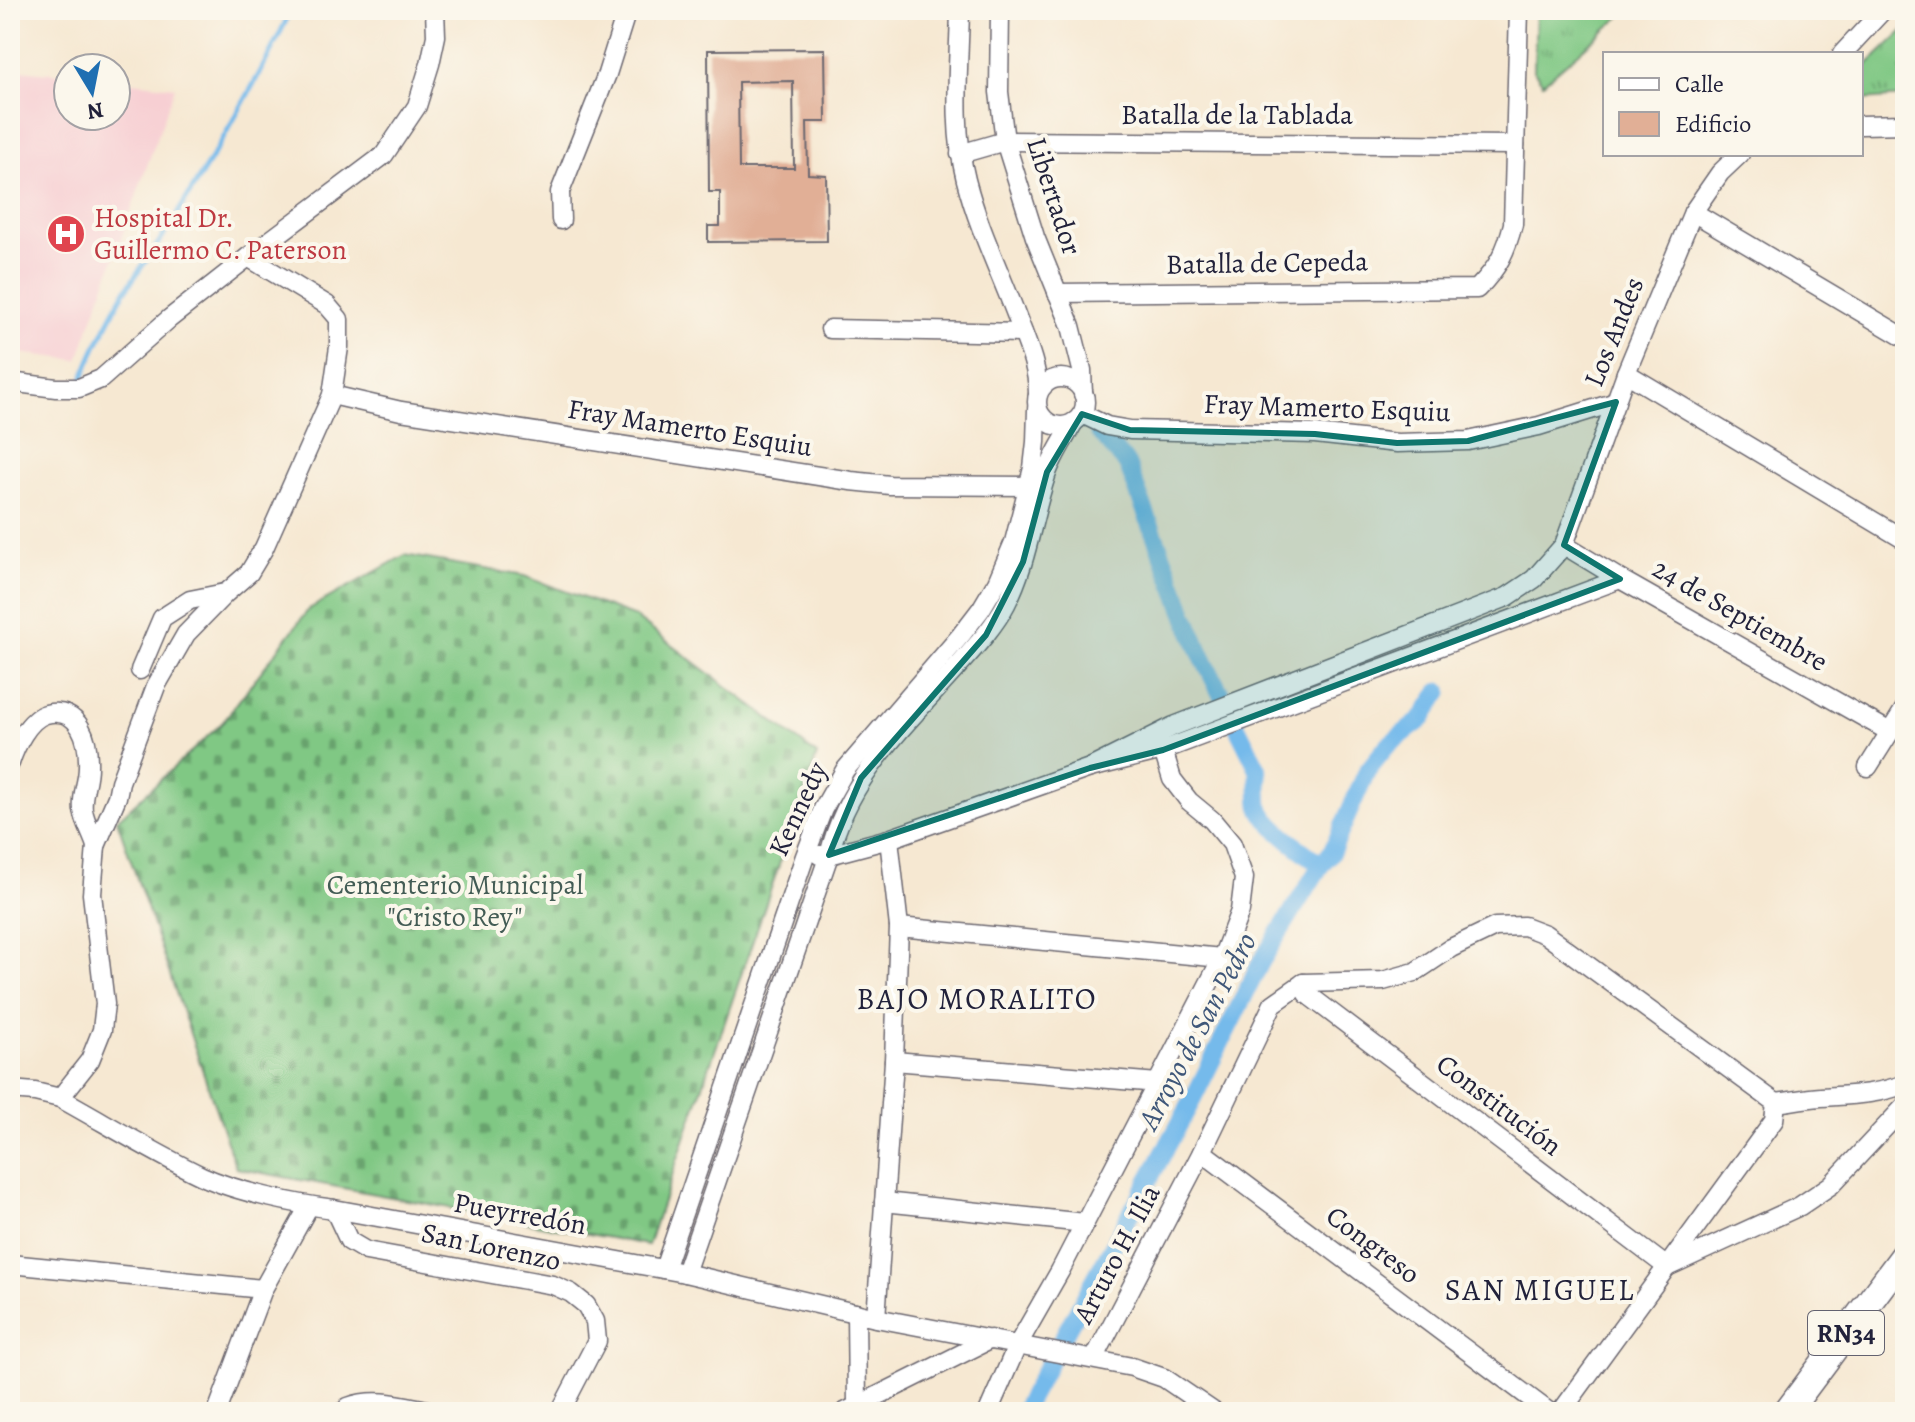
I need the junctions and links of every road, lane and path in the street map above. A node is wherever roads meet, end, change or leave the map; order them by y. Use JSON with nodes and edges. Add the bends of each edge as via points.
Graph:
{"nodes":[{"id":1,"x":435,"y":10,"type":"edge"},
{"id":2,"x":627,"y":10,"type":"edge"},
{"id":3,"x":960,"y":10,"type":"edge"},
{"id":4,"x":1000,"y":10,"type":"edge"},
{"id":5,"x":1519,"y":10,"type":"edge"},
{"id":6,"x":1883,"y":10,"type":"edge"},
{"id":7,"x":1844,"y":52,"type":"edge"},
{"id":8,"x":1863,"y":125,"type":"edge"},
{"id":9,"x":1901,"y":126,"type":"edge"},
{"id":10,"x":1005,"y":141,"type":"junction"},
{"id":11,"x":1515,"y":145,"type":"junction"},
{"id":12,"x":960,"y":154,"type":"junction"},
{"id":13,"x":1738,"y":156,"type":"edge"},
{"id":14,"x":1693,"y":212,"type":"junction"},
{"id":15,"x":561,"y":220,"type":"dead end"},
{"id":16,"x":248,"y":257,"type":"junction"},
{"id":17,"x":1057,"y":293,"type":"junction"},
{"id":18,"x":830,"y":329,"type":"dead end"},
{"id":19,"x":1023,"y":333,"type":"junction"},
{"id":20,"x":1905,"y":338,"type":"edge"},
{"id":21,"x":1626,"y":373,"type":"junction"},
{"id":22,"x":10,"y":382,"type":"edge"},
{"id":23,"x":1083,"y":394,"type":"junction"},
{"id":24,"x":332,"y":395,"type":"junction"},
{"id":25,"x":1038,"y":401,"type":"junction"},
{"id":26,"x":1616,"y":402,"type":"junction"},
{"id":27,"x":1078,"y":418,"type":"junction"},
{"id":28,"x":1035,"y":486,"type":"junction"},
{"id":29,"x":1905,"y":540,"type":"edge"},
{"id":30,"x":1564,"y":545,"type":"junction"},
{"id":31,"x":1620,"y":579,"type":"junction"},
{"id":32,"x":226,"y":593,"type":"junction"},
{"id":33,"x":140,"y":670,"type":"dead end"},
{"id":34,"x":1905,"y":708,"type":"edge"},
{"id":35,"x":1890,"y":732,"type":"junction"},
{"id":36,"x":1178,"y":735,"type":"junction"},
{"id":37,"x":1163,"y":750,"type":"junction"},
{"id":38,"x":10,"y":763,"type":"edge"},
{"id":39,"x":1868,"y":767,"type":"dead end"},
{"id":40,"x":1090,"y":768,"type":"junction"},
{"id":41,"x":889,"y":839,"type":"junction"},
{"id":42,"x":96,"y":846,"type":"junction"},
{"id":43,"x":829,"y":855,"type":"junction"},
{"id":44,"x":805,"y":856,"type":"junction"},
{"id":45,"x":899,"y":927,"type":"junction"},
{"id":46,"x":1222,"y":958,"type":"junction"},
{"id":47,"x":1303,"y":983,"type":"junction"},
{"id":48,"x":894,"y":1061,"type":"junction"},
{"id":49,"x":1158,"y":1083,"type":"junction"},
{"id":50,"x":1905,"y":1084,"type":"edge"},
{"id":51,"x":10,"y":1090,"type":"edge"},
{"id":52,"x":60,"y":1098,"type":"junction"},
{"id":53,"x":1776,"y":1103,"type":"junction"},
{"id":54,"x":1905,"y":1106,"type":"edge"},
{"id":55,"x":1202,"y":1152,"type":"junction"},
{"id":56,"x":884,"y":1202,"type":"junction"},
{"id":57,"x":309,"y":1206,"type":"junction"},
{"id":58,"x":334,"y":1209,"type":"junction"},
{"id":59,"x":1085,"y":1223,"type":"junction"},
{"id":60,"x":1905,"y":1254,"type":"edge"},
{"id":61,"x":10,"y":1264,"type":"edge"},
{"id":62,"x":1667,"y":1267,"type":"junction"},
{"id":63,"x":664,"y":1269,"type":"junction"},
{"id":64,"x":685,"y":1273,"type":"junction"},
{"id":65,"x":263,"y":1289,"type":"junction"},
{"id":66,"x":856,"y":1313,"type":"junction"},
{"id":67,"x":876,"y":1318,"type":"junction"},
{"id":68,"x":991,"y":1339,"type":"junction"},
{"id":69,"x":1017,"y":1346,"type":"junction"},
{"id":70,"x":1094,"y":1359,"type":"junction"},
{"id":71,"x":851,"y":1409,"type":"edge"},
{"id":72,"x":217,"y":1412,"type":"edge"},
{"id":73,"x":346,"y":1412,"type":"edge"},
{"id":74,"x":438,"y":1412,"type":"edge"},
{"id":75,"x":560,"y":1412,"type":"edge"},
{"id":76,"x":988,"y":1412,"type":"edge"},
{"id":77,"x":1214,"y":1412,"type":"edge"},
{"id":78,"x":1549,"y":1412,"type":"edge"},
{"id":79,"x":1561,"y":1412,"type":"edge"},
{"id":80,"x":1787,"y":1412,"type":"edge"}],
"edges":[{"from":1,"to":16,"type":"street","via":[[436,36],[417,106],[384,155]]},
{"from":2,"to":15,"type":"street","via":[[560,192]]},
{"from":3,"to":12,"type":"street"},
{"from":4,"to":10,"type":"street","name":"Libertador","via":[[999,92]]},
{"from":5,"to":11,"type":"street"},
{"from":6,"to":7,"type":"street"},
{"from":8,"to":9,"type":"street"},
{"from":10,"to":11,"type":"street","name":"Batalla de la Tablada"},
{"from":10,"to":12,"type":"street","name":"Batalla de la Tablada"},
{"from":10,"to":17,"type":"street","name":"Libertador"},
{"from":11,"to":17,"type":"street","name":"Batalla de Cepeda","via":[[1508,245],[1494,272],[1477,289]]},
{"from":12,"to":19,"type":"street"},
{"from":13,"to":14,"type":"street","name":"Los Andes"},
{"from":14,"to":20,"type":"street"},
{"from":14,"to":21,"type":"street","name":"Los Andes"},
{"from":16,"to":22,"type":"street","via":[[101,379],[79,388]]},
{"from":16,"to":24,"type":"street","via":[[327,305],[339,319]]},
{"from":17,"to":23,"type":"street","name":"Libertador","via":[[1078,349]]},
{"from":18,"to":19,"type":"street"},
{"from":19,"to":25,"type":"street"},
{"from":21,"to":26,"type":"street","name":"Los Andes"},
{"from":21,"to":29,"type":"street"},
{"from":23,"to":25,"type":"street","via":[[1063,378],[1048,382]]},
{"from":23,"to":27,"type":"street","name":"Libertador","via":[[1085,406]]},
{"from":24,"to":28,"type":"street","name":"Fray Mamerto Esquiu","via":[[401,411],[851,481]]},
{"from":24,"to":32,"type":"street","via":[[264,548],[249,573]]},
{"from":25,"to":27,"type":"street","via":[[1041,417],[1054,426]]},
{"from":25,"to":28,"type":"street","name":"Kennedy"},
{"from":26,"to":27,"type":"street","name":"Fray Mamerto Esquiu","via":[[1468,441],[1397,443],[1315,434],[1130,430]]},
{"from":26,"to":30,"type":"street","name":"Los Andes"},
{"from":27,"to":28,"type":"street","name":"Kennedy"},
{"from":28,"to":43,"type":"street","name":"Kennedy","via":[[1023,562],[1006,605],[861,778]]},
{"from":28,"to":44,"type":"street","name":"Kennedy","via":[[981,609],[845,770]]},
{"from":30,"to":31,"type":"street","name":"24 de Septiembre"},
{"from":30,"to":36,"type":"street","via":[[1534,579],[1507,597],[1235,702]]},
{"from":31,"to":35,"type":"street","name":"24 de Septiembre"},
{"from":31,"to":36,"type":"street","via":[[1242,721]]},
{"from":32,"to":33,"type":"street","via":[[190,600],[162,618]]},
{"from":32,"to":42,"type":"street","via":[[186,634],[156,686]]},
{"from":34,"to":35,"type":"street"},
{"from":35,"to":39,"type":"street"},
{"from":36,"to":37,"type":"street"},
{"from":36,"to":40,"type":"street"},
{"from":37,"to":40,"type":"street"},
{"from":37,"to":46,"type":"street","via":[[1172,779],[1232,844],[1244,878],[1240,911]]},
{"from":38,"to":42,"type":"street","via":[[22,736],[41,715],[58,712],[74,718],[84,734],[88,768],[83,811]]},
{"from":40,"to":41,"type":"street"},
{"from":41,"to":43,"type":"street"},
{"from":41,"to":45,"type":"street"},
{"from":42,"to":52,"type":"street","via":[[92,894],[105,1004],[102,1030],[90,1060]]},
{"from":43,"to":44,"type":"street"},
{"from":43,"to":64,"type":"street","name":"Kennedy"},
{"from":44,"to":63,"type":"street","name":"Kennedy"},
{"from":45,"to":46,"type":"street"},
{"from":45,"to":48,"type":"street"},
{"from":46,"to":49,"type":"street"},
{"from":47,"to":53,"type":"street","via":[[1383,981],[1415,972],[1495,927],[1524,926],[1545,934]]},
{"from":47,"to":55,"type":"street","name":"Arturo H. Ilia","via":[[1273,1004]]},
{"from":47,"to":62,"type":"street","name":"Constitución","via":[[1307,994]]},
{"from":48,"to":49,"type":"street"},
{"from":48,"to":56,"type":"street"},
{"from":49,"to":59,"type":"street"},
{"from":50,"to":53,"type":"street","via":[[1856,1096]]},
{"from":51,"to":52,"type":"street","name":"Pueyrredón"},
{"from":52,"to":57,"type":"street","name":"Pueyrredón","via":[[204,1176]]},
{"from":53,"to":62,"type":"street","via":[[1774,1120]]},
{"from":54,"to":62,"type":"street","via":[[1831,1185],[1800,1206]]},
{"from":55,"to":70,"type":"street","name":"Arturo H. Ilia"},
{"from":55,"to":78,"type":"street","name":"Congreso"},
{"from":56,"to":59,"type":"street"},
{"from":56,"to":67,"type":"street"},
{"from":57,"to":58,"type":"street","name":"Pueyrredón"},
{"from":57,"to":65,"type":"street"},
{"from":58,"to":63,"type":"street","name":"Pueyrredón"},
{"from":58,"to":75,"type":"street","name":"San Lorenzo","via":[[349,1241],[366,1251],[553,1285],[586,1305],[597,1341]]},
{"from":59,"to":69,"type":"street"},
{"from":60,"to":80,"type":"highway","number":"RN34"},
{"from":61,"to":65,"type":"street"},
{"from":62,"to":79,"type":"street"},
{"from":63,"to":64,"type":"street","name":"Pueyrredón"},
{"from":64,"to":66,"type":"street","name":"Pueyrredón"},
{"from":65,"to":72,"type":"street"},
{"from":66,"to":67,"type":"street","name":"Pueyrredón"},
{"from":66,"to":71,"type":"street"},
{"from":67,"to":68,"type":"street","name":"Pueyrredón"},
{"from":68,"to":69,"type":"street","name":"Pueyrredón"},
{"from":68,"to":71,"type":"street"},
{"from":69,"to":70,"type":"street","name":"Pueyrredón"},
{"from":69,"to":76,"type":"street"},
{"from":70,"to":77,"type":"street","via":[[1164,1378]]},
{"from":73,"to":74,"type":"street","via":[[361,1402]]}]}
